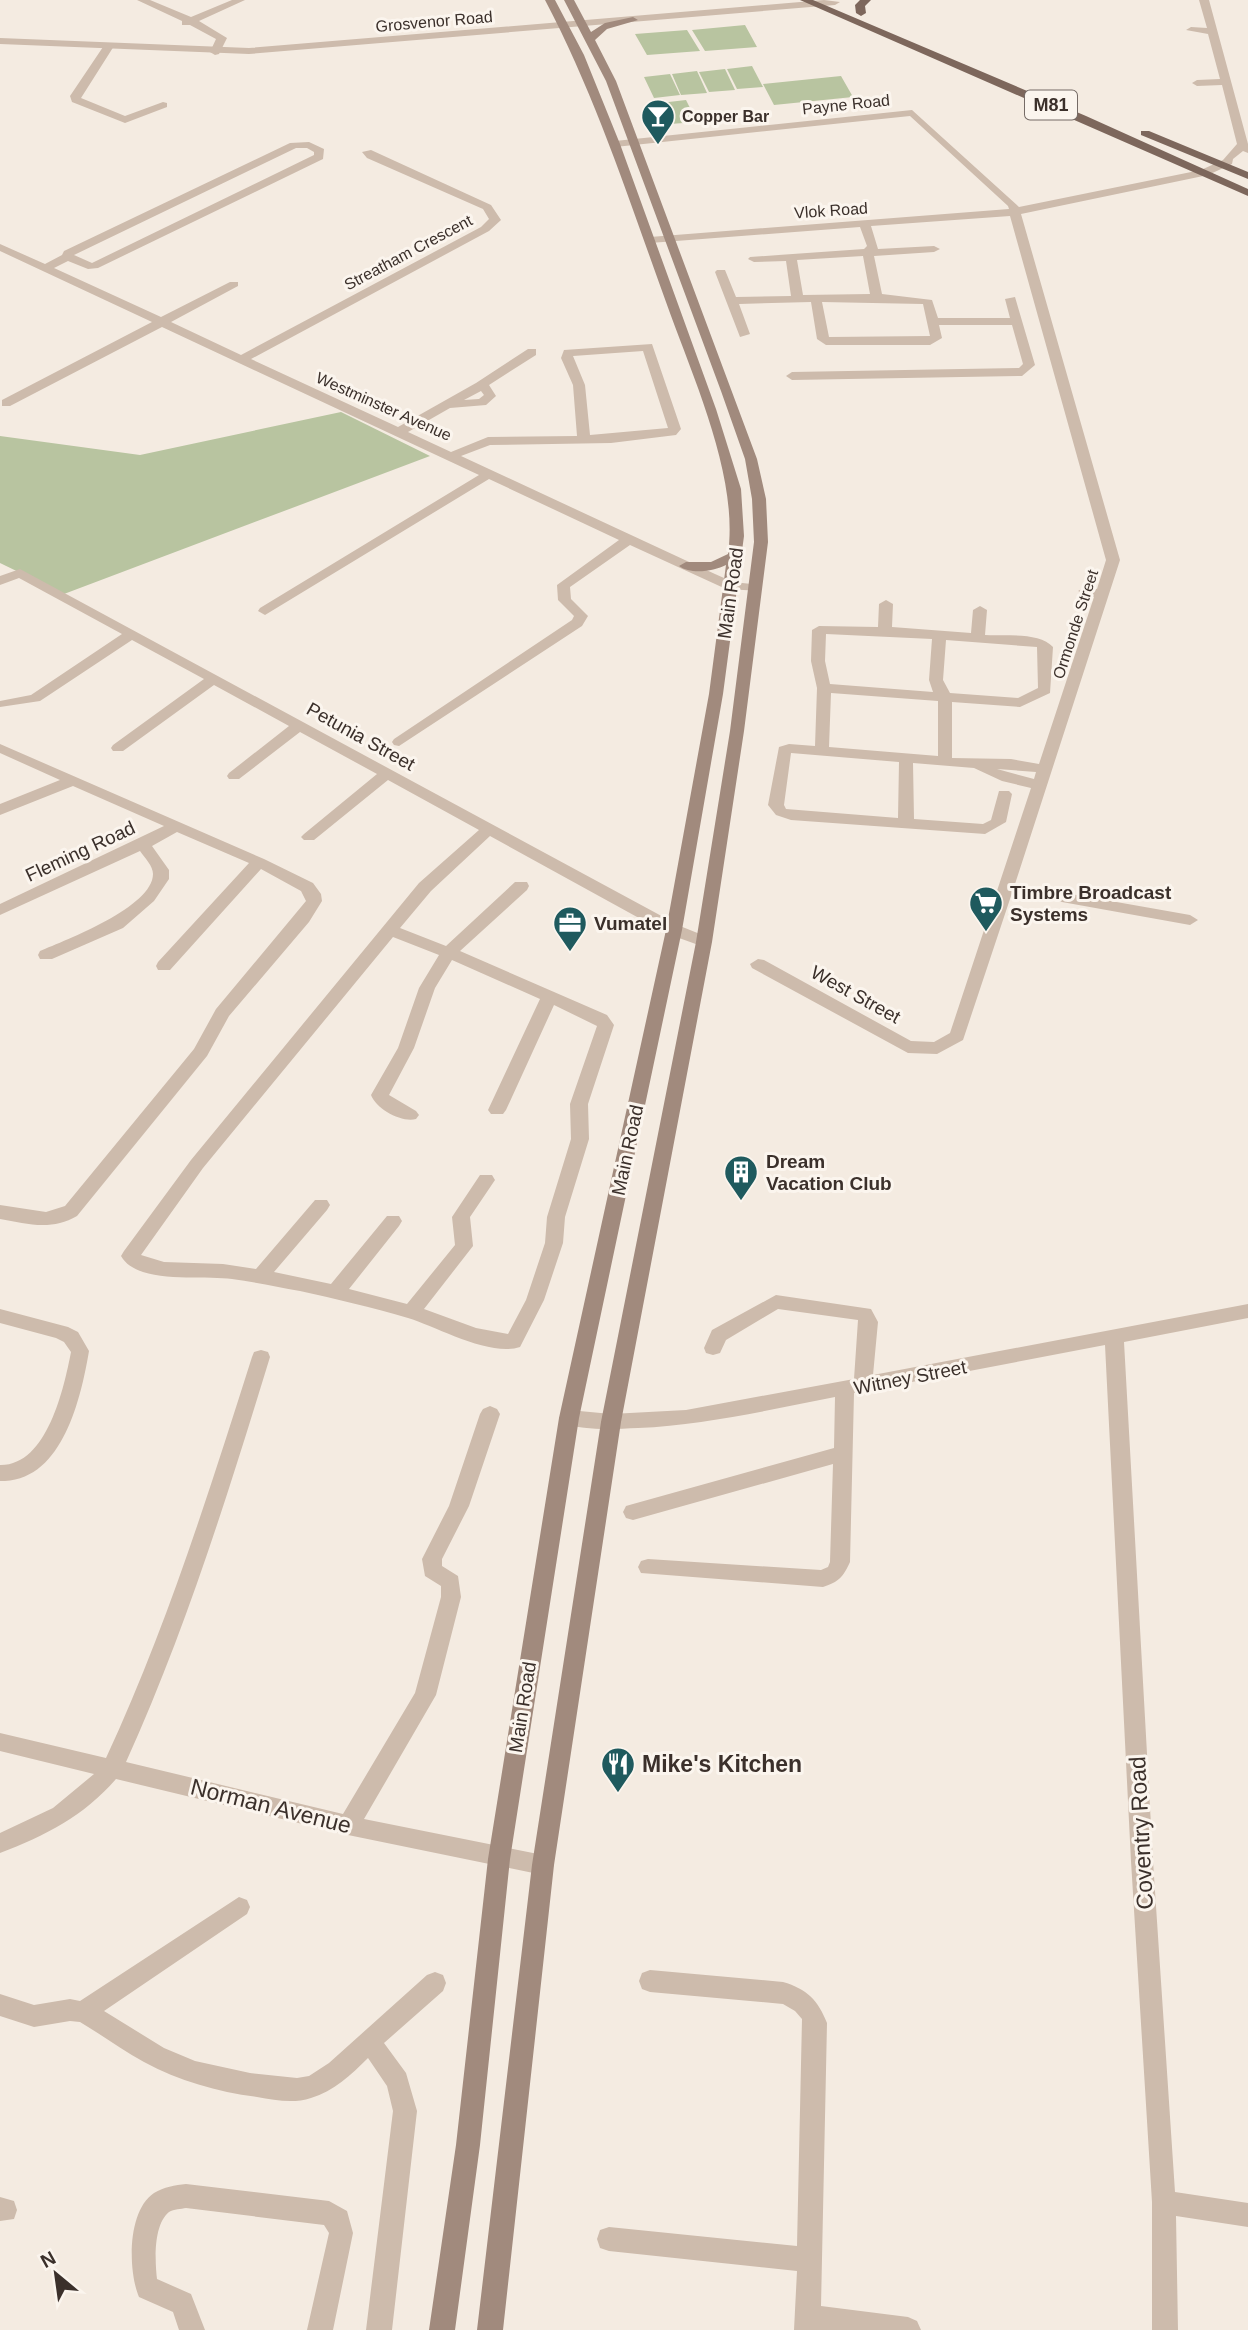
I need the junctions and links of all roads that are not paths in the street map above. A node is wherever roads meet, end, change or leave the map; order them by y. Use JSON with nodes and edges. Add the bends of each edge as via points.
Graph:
{"nodes":[{"id":1,"x":141,"y":0,"type":"edge"},
{"id":2,"x":240,"y":0,"type":"edge"},
{"id":3,"x":550,"y":0,"type":"edge"},
{"id":4,"x":569,"y":0,"type":"edge"},
{"id":5,"x":796,"y":0,"type":"edge"},
{"id":6,"x":866,"y":0,"type":"edge"},
{"id":7,"x":1204,"y":0,"type":"edge"},
{"id":8,"x":835,"y":1,"type":"edge"},
{"id":9,"x":810,"y":2,"type":"edge"},
{"id":10,"x":861,"y":13,"type":"junction"},
{"id":11,"x":633,"y":20,"type":"junction"},
{"id":12,"x":189,"y":22,"type":"junction"},
{"id":13,"x":582,"y":22,"type":"junction"},
{"id":14,"x":562,"y":24,"type":"junction"},
{"id":15,"x":1191,"y":30,"type":"dead end"},
{"id":16,"x":1210,"y":31,"type":"junction"},
{"id":17,"x":222,"y":38,"type":"junction"},
{"id":18,"x":591,"y":39,"type":"junction"},
{"id":19,"x":0,"y":41,"type":"edge"},
{"id":20,"x":108,"y":46,"type":"junction"},
{"id":21,"x":209,"y":51,"type":"junction"},
{"id":22,"x":249,"y":51,"type":"junction"},
{"id":23,"x":1225,"y":82,"type":"junction"},
{"id":24,"x":1197,"y":83,"type":"dead end"},
{"id":25,"x":163,"y":105,"type":"dead end"},
{"id":26,"x":912,"y":113,"type":"joint"},
{"id":27,"x":635,"y":142,"type":"junction"},
{"id":28,"x":615,"y":144,"type":"junction"},
{"id":29,"x":1245,"y":148,"type":"edge"},
{"id":30,"x":367,"y":152,"type":"dead end"},
{"id":31,"x":1221,"y":161,"type":"junction"},
{"id":32,"x":1200,"y":171,"type":"junction"},
{"id":33,"x":1248,"y":176,"type":"edge"},
{"id":34,"x":1248,"y":193,"type":"edge"},
{"id":35,"x":1013,"y":212,"type":"junction"},
{"id":36,"x":864,"y":223,"type":"junction"},
{"id":37,"x":851,"y":224,"type":"junction"},
{"id":38,"x":671,"y":238,"type":"junction"},
{"id":39,"x":650,"y":240,"type":"junction"},
{"id":40,"x":0,"y":247,"type":"edge"},
{"id":41,"x":934,"y":249,"type":"dead end"},
{"id":42,"x":868,"y":251,"type":"junction"},
{"id":43,"x":791,"y":256,"type":"junction"},
{"id":44,"x":68,"y":257,"type":"junction"},
{"id":45,"x":754,"y":259,"type":"dead end"},
{"id":46,"x":82,"y":263,"type":"junction"},
{"id":47,"x":47,"y":267,"type":"junction"},
{"id":48,"x":721,"y":272,"type":"dead end"},
{"id":49,"x":61,"y":274,"type":"junction"},
{"id":50,"x":234,"y":284,"type":"dead end"},
{"id":51,"x":877,"y":298,"type":"junction"},
{"id":52,"x":816,"y":299,"type":"junction"},
{"id":53,"x":1011,"y":299,"type":"dead end"},
{"id":54,"x":798,"y":300,"type":"junction"},
{"id":55,"x":732,"y":301,"type":"junction"},
{"id":56,"x":933,"y":321,"type":"junction"},
{"id":57,"x":1017,"y":321,"type":"junction"},
{"id":58,"x":160,"y":323,"type":"junction"},
{"id":59,"x":744,"y":334,"type":"dead end"},
{"id":60,"x":532,"y":352,"type":"dead end"},
{"id":61,"x":856,"y":359,"type":"junction"},
{"id":62,"x":240,"y":360,"type":"junction"},
{"id":63,"x":792,"y":376,"type":"dead end"},
{"id":64,"x":6,"y":403,"type":"dead end"},
{"id":65,"x":397,"y":432,"type":"junction"},
{"id":66,"x":584,"y":438,"type":"junction"},
{"id":67,"x":451,"y":456,"type":"junction"},
{"id":68,"x":489,"y":474,"type":"junction"},
{"id":69,"x":629,"y":539,"type":"junction"},
{"id":70,"x":736,"y":555,"type":"junction"},
{"id":71,"x":686,"y":566,"type":"junction"},
{"id":72,"x":0,"y":581,"type":"edge"},
{"id":73,"x":731,"y":586,"type":"junction"},
{"id":74,"x":756,"y":588,"type":"junction"},
{"id":75,"x":1085,"y":591,"type":"dead end"},
{"id":76,"x":1103,"y":595,"type":"junction"},
{"id":77,"x":886,"y":604,"type":"dead end"},
{"id":78,"x":980,"y":610,"type":"dead end"},
{"id":79,"x":265,"y":611,"type":"dead end"},
{"id":80,"x":885,"y":631,"type":"junction"},
{"id":81,"x":132,"y":634,"type":"junction"},
{"id":82,"x":939,"y":637,"type":"junction"},
{"id":83,"x":978,"y":639,"type":"junction"},
{"id":84,"x":213,"y":678,"type":"junction"},
{"id":85,"x":824,"y":688,"type":"junction"},
{"id":86,"x":945,"y":697,"type":"junction"},
{"id":87,"x":4,"y":704,"type":"dead end"},
{"id":88,"x":299,"y":725,"type":"junction"},
{"id":89,"x":399,"y":742,"type":"dead end"},
{"id":90,"x":0,"y":748,"type":"edge"},
{"id":91,"x":118,"y":748,"type":"dead end"},
{"id":92,"x":822,"y":751,"type":"junction"},
{"id":93,"x":16,"y":755,"type":"junction"},
{"id":94,"x":906,"y":758,"type":"junction"},
{"id":95,"x":945,"y":760,"type":"junction"},
{"id":96,"x":0,"y":762,"type":"edge"},
{"id":97,"x":974,"y":764,"type":"junction"},
{"id":98,"x":1045,"y":769,"type":"junction"},
{"id":99,"x":386,"y":774,"type":"junction"},
{"id":100,"x":234,"y":776,"type":"dead end"},
{"id":101,"x":73,"y":780,"type":"junction"},
{"id":102,"x":1039,"y":785,"type":"junction"},
{"id":103,"x":1004,"y":794,"type":"dead end"},
{"id":104,"x":0,"y":810,"type":"edge"},
{"id":105,"x":906,"y":822,"type":"junction"},
{"id":106,"x":176,"y":826,"type":"junction"},
{"id":107,"x":488,"y":830,"type":"junction"},
{"id":108,"x":309,"y":837,"type":"dead end"},
{"id":109,"x":143,"y":844,"type":"junction"},
{"id":110,"x":259,"y":862,"type":"junction"},
{"id":111,"x":521,"y":886,"type":"dead end"},
{"id":112,"x":1004,"y":887,"type":"junction"},
{"id":113,"x":0,"y":910,"type":"edge"},
{"id":114,"x":1190,"y":920,"type":"dead end"},
{"id":115,"x":390,"y":929,"type":"junction"},
{"id":116,"x":674,"y":930,"type":"junction"},
{"id":117,"x":704,"y":942,"type":"junction"},
{"id":118,"x":448,"y":953,"type":"junction"},
{"id":119,"x":46,"y":955,"type":"dead end"},
{"id":120,"x":758,"y":964,"type":"dead end"},
{"id":121,"x":164,"y":966,"type":"dead end"},
{"id":122,"x":549,"y":998,"type":"junction"},
{"id":123,"x":937,"y":1048,"type":"joint"},
{"id":124,"x":497,"y":1110,"type":"dead end"},
{"id":125,"x":410,"y":1115,"type":"dead end"},
{"id":126,"x":486,"y":1180,"type":"dead end"},
{"id":127,"x":321,"y":1205,"type":"dead end"},
{"id":128,"x":0,"y":1212,"type":"edge"},
{"id":129,"x":393,"y":1221,"type":"dead end"},
{"id":130,"x":260,"y":1276,"type":"junction"},
{"id":131,"x":334,"y":1294,"type":"junction"},
{"id":132,"x":1248,"y":1311,"type":"edge"},
{"id":133,"x":411,"y":1312,"type":"junction"},
{"id":134,"x":0,"y":1317,"type":"edge"},
{"id":135,"x":1114,"y":1336,"type":"junction"},
{"id":136,"x":713,"y":1348,"type":"dead end"},
{"id":137,"x":261,"y":1357,"type":"dead end"},
{"id":138,"x":854,"y":1387,"type":"junction"},
{"id":139,"x":490,"y":1414,"type":"dead end"},
{"id":140,"x":569,"y":1418,"type":"junction"},
{"id":141,"x":611,"y":1422,"type":"junction"},
{"id":142,"x":843,"y":1453,"type":"junction"},
{"id":143,"x":0,"y":1473,"type":"edge"},
{"id":144,"x":633,"y":1512,"type":"dead end"},
{"id":145,"x":648,"y":1567,"type":"dead end"},
{"id":146,"x":0,"y":1742,"type":"edge"},
{"id":147,"x":113,"y":1767,"type":"junction"},
{"id":148,"x":348,"y":1825,"type":"junction"},
{"id":149,"x":0,"y":1843,"type":"edge"},
{"id":150,"x":499,"y":1858,"type":"junction"},
{"id":151,"x":543,"y":1865,"type":"junction"},
{"id":152,"x":239,"y":1908,"type":"dead end"},
{"id":153,"x":650,"y":1981,"type":"dead end"},
{"id":154,"x":435,"y":1983,"type":"dead end"},
{"id":155,"x":0,"y":2005,"type":"edge"},
{"id":156,"x":83,"y":2012,"type":"junction"},
{"id":157,"x":369,"y":2041,"type":"junction"},
{"id":158,"x":1164,"y":2202,"type":"junction"},
{"id":159,"x":1248,"y":2214,"type":"edge"},
{"id":160,"x":609,"y":2239,"type":"dead end"},
{"id":161,"x":809,"y":2260,"type":"junction"},
{"id":162,"x":807,"y":2324,"type":"edge"},
{"id":163,"x":192,"y":2330,"type":"edge"},
{"id":164,"x":320,"y":2330,"type":"edge"},
{"id":165,"x":379,"y":2330,"type":"edge"},
{"id":166,"x":442,"y":2330,"type":"edge"},
{"id":167,"x":490,"y":2330,"type":"edge"},
{"id":168,"x":908,"y":2330,"type":"edge"},
{"id":169,"x":1165,"y":2330,"type":"edge"}],
"edges":[{"from":1,"to":12,"type":"street"},
{"from":2,"to":12,"type":"street"},
{"from":3,"to":14,"type":"main road","name":"Main Road"},
{"from":4,"to":13,"type":"main road","name":"Main Road"},
{"from":5,"to":13,"type":"street","name":"Grosvenor Road"},
{"from":6,"to":10,"type":"main road","via":[[859,7]]},
{"from":7,"to":16,"type":"street"},
{"from":8,"to":9,"type":"street","name":"Grosvenor Road"},
{"from":8,"to":10,"type":"main road","number":"M81"},
{"from":9,"to":11,"type":"street","name":"Grosvenor Road"},
{"from":9,"to":32,"type":"main road","number":"M81"},
{"from":10,"to":31,"type":"main road","number":"M81"},
{"from":11,"to":13,"type":"street","name":"Grosvenor Road"},
{"from":11,"to":18,"type":"main road","via":[[604,26]]},
{"from":12,"to":17,"type":"street"},
{"from":12,"to":21,"type":"street","via":[[209,38]]},
{"from":13,"to":14,"type":"street","name":"Grosvenor Road"},
{"from":13,"to":18,"type":"main road","name":"Main Road"},
{"from":14,"to":22,"type":"street","name":"Grosvenor Road"},
{"from":14,"to":28,"type":"main road","name":"Main Road"},
{"from":15,"to":16,"type":"street"},
{"from":16,"to":23,"type":"street"},
{"from":17,"to":21,"type":"street"},
{"from":17,"to":22,"type":"street"},
{"from":18,"to":27,"type":"main road","name":"Main Road"},
{"from":19,"to":20,"type":"street","name":"Grosvenor Road"},
{"from":20,"to":21,"type":"street","name":"Grosvenor Road"},
{"from":20,"to":25,"type":"street","via":[[76,100],[125,120]]},
{"from":21,"to":22,"type":"street","name":"Grosvenor Road"},
{"from":23,"to":24,"type":"street"},
{"from":23,"to":29,"type":"street"},
{"from":26,"to":27,"type":"street","name":"Payne Road"},
{"from":26,"to":35,"type":"street","name":"Ormonde Street","via":[[1012,203]]},
{"from":27,"to":28,"type":"street","name":"Payne Road"},
{"from":27,"to":38,"type":"main road","name":"Main Road"},
{"from":28,"to":39,"type":"main road","name":"Main Road"},
{"from":29,"to":31,"type":"street"},
{"from":30,"to":62,"type":"street","name":"Streatham Crescent","via":[[487,208],[495,220]]},
{"from":31,"to":32,"type":"street"},
{"from":31,"to":33,"type":"main road","number":"M81"},
{"from":32,"to":34,"type":"main road","number":"M81"},
{"from":32,"to":35,"type":"street","name":"Vlok Road"},
{"from":35,"to":36,"type":"street","name":"Vlok Road"},
{"from":35,"to":76,"type":"street","name":"Ormonde Street","via":[[1111,552],[1112,567]]},
{"from":36,"to":37,"type":"street","name":"Vlok Road"},
{"from":36,"to":42,"type":"street","via":[[873,247]]},
{"from":37,"to":38,"type":"street","name":"Vlok Road"},
{"from":37,"to":42,"type":"street","via":[[861,248]]},
{"from":38,"to":39,"type":"street","name":"Vlok Road"},
{"from":38,"to":74,"type":"main road","name":"Main Road","via":[[751,459],[761,520]]},
{"from":39,"to":70,"type":"main road","name":"Main Road","via":[[724,449],[736,507]]},
{"from":40,"to":47,"type":"street","name":"Westminster Avenue"},
{"from":41,"to":42,"type":"street"},
{"from":42,"to":43,"type":"street"},
{"from":42,"to":51,"type":"street"},
{"from":43,"to":45,"type":"street"},
{"from":43,"to":54,"type":"street"},
{"from":44,"to":46,"type":"street"},
{"from":44,"to":46,"type":"street","via":[[68,253],[294,145],[320,151],[319,157],[94,266]]},
{"from":44,"to":47,"type":"street"},
{"from":46,"to":49,"type":"street"},
{"from":47,"to":49,"type":"street","name":"Westminster Avenue"},
{"from":48,"to":55,"type":"street"},
{"from":49,"to":58,"type":"street","name":"Westminster Avenue"},
{"from":50,"to":58,"type":"street"},
{"from":51,"to":52,"type":"street"},
{"from":51,"to":56,"type":"street","via":[[924,299]]},
{"from":52,"to":54,"type":"street"},
{"from":52,"to":61,"type":"street","via":[[822,339]]},
{"from":53,"to":57,"type":"street"},
{"from":54,"to":55,"type":"street"},
{"from":55,"to":59,"type":"street"},
{"from":56,"to":57,"type":"street"},
{"from":56,"to":61,"type":"street","via":[[936,337],[932,341]]},
{"from":57,"to":61,"type":"street","via":[[1029,365],[1026,371]]},
{"from":58,"to":62,"type":"street","name":"Westminster Avenue"},
{"from":58,"to":64,"type":"street"},
{"from":60,"to":65,"type":"street","via":[[480,386],[491,394],[482,402],[446,405]]},
{"from":61,"to":63,"type":"street"},
{"from":62,"to":65,"type":"street","name":"Westminster Avenue"},
{"from":65,"to":67,"type":"street","name":"Westminster Avenue"},
{"from":66,"to":66,"type":"street","via":[[579,385],[568,353],[648,347],[674,430]]},
{"from":66,"to":67,"type":"street","via":[[473,447]]},
{"from":67,"to":68,"type":"street","name":"Westminster Avenue"},
{"from":68,"to":69,"type":"street","name":"Westminster Avenue"},
{"from":68,"to":79,"type":"street"},
{"from":69,"to":71,"type":"street","name":"Westminster Avenue"},
{"from":69,"to":89,"type":"street","via":[[564,585],[565,602],[582,616],[577,623]]},
{"from":70,"to":71,"type":"main road","via":[[713,566]]},
{"from":70,"to":73,"type":"main road","name":"Main Road"},
{"from":71,"to":73,"type":"street","name":"Westminster Avenue"},
{"from":72,"to":81,"type":"street","name":"Petunia Street","via":[[20,573]]},
{"from":73,"to":74,"type":"street","name":"Westminster Avenue"},
{"from":73,"to":116,"type":"main road","name":"Main Road"},
{"from":74,"to":117,"type":"main road","name":"Main Road"},
{"from":75,"to":76,"type":"street"},
{"from":76,"to":98,"type":"street","name":"Ormonde Street"},
{"from":77,"to":80,"type":"street"},
{"from":78,"to":83,"type":"street"},
{"from":80,"to":82,"type":"street"},
{"from":80,"to":85,"type":"street","via":[[818,630]]},
{"from":81,"to":84,"type":"street","name":"Petunia Street"},
{"from":81,"to":87,"type":"street","via":[[35,698]]},
{"from":82,"to":83,"type":"street"},
{"from":82,"to":86,"type":"street","via":[[937,685]]},
{"from":83,"to":86,"type":"street","via":[[1044,644],[1045,690],[1020,704]]},
{"from":84,"to":88,"type":"street","name":"Petunia Street"},
{"from":84,"to":91,"type":"street"},
{"from":85,"to":86,"type":"street"},
{"from":85,"to":92,"type":"street"},
{"from":86,"to":95,"type":"street"},
{"from":88,"to":99,"type":"street","name":"Petunia Street"},
{"from":88,"to":100,"type":"street"},
{"from":90,"to":93,"type":"street"},
{"from":92,"to":94,"type":"street"},
{"from":92,"to":105,"type":"street","via":[[785,749],[776,805],[781,812]]},
{"from":93,"to":96,"type":"street"},
{"from":93,"to":101,"type":"street"},
{"from":94,"to":95,"type":"street"},
{"from":94,"to":105,"type":"street"},
{"from":95,"to":97,"type":"street"},
{"from":97,"to":98,"type":"street"},
{"from":97,"to":102,"type":"street","via":[[996,775]]},
{"from":98,"to":102,"type":"street","name":"Ormonde Street"},
{"from":99,"to":107,"type":"street","name":"Petunia Street"},
{"from":99,"to":108,"type":"street"},
{"from":101,"to":104,"type":"street"},
{"from":101,"to":106,"type":"street"},
{"from":102,"to":112,"type":"street","name":"Ormonde Street"},
{"from":103,"to":105,"type":"street","via":[[998,822],[991,828]]},
{"from":106,"to":109,"type":"street","name":"Fleming Road"},
{"from":106,"to":110,"type":"street"},
{"from":107,"to":115,"type":"street","via":[[425,887]]},
{"from":107,"to":116,"type":"street","name":"Petunia Street"},
{"from":109,"to":113,"type":"street","name":"Fleming Road"},
{"from":109,"to":119,"type":"street","via":[[161,870],[148,897],[117,924]]},
{"from":110,"to":121,"type":"street"},
{"from":110,"to":128,"type":"street","via":[[307,887],[313,894],[310,909],[222,1013],[201,1052],[71,1211],[45,1219]]},
{"from":111,"to":118,"type":"street"},
{"from":112,"to":114,"type":"street"},
{"from":112,"to":123,"type":"street","name":"Ormonde Street","via":[[957,1036]]},
{"from":115,"to":118,"type":"street"},
{"from":115,"to":130,"type":"street","via":[[197,1164],[131,1256],[137,1262],[168,1268],[220,1269]]},
{"from":116,"to":117,"type":"street","name":"Petunia Street"},
{"from":116,"to":140,"type":"main road","name":"Main Road"},
{"from":117,"to":141,"type":"main road","name":"Main Road"},
{"from":118,"to":122,"type":"street"},
{"from":118,"to":125,"type":"street","via":[[426,988],[406,1048],[381,1092],[383,1101]]},
{"from":120,"to":123,"type":"street","name":"West Street","via":[[908,1047]]},
{"from":122,"to":124,"type":"street"},
{"from":122,"to":133,"type":"street","via":[[601,1019],[607,1028],[579,1104],[580,1139],[535,1300],[516,1339],[510,1342]]},
{"from":126,"to":133,"type":"street","via":[[461,1217],[464,1246]]},
{"from":127,"to":130,"type":"street"},
{"from":129,"to":131,"type":"street"},
{"from":130,"to":131,"type":"street"},
{"from":131,"to":133,"type":"street"},
{"from":132,"to":135,"type":"street","name":"Witney Street"},
{"from":134,"to":143,"type":"street","via":[[61,1332],[71,1337],[80,1351],[76,1381],[42,1455],[26,1469]]},
{"from":135,"to":138,"type":"street","name":"Witney Street"},
{"from":135,"to":158,"type":"street","name":"Coventry Road"},
{"from":136,"to":138,"type":"street","via":[[719,1335],[776,1302],[864,1314],[869,1322]]},
{"from":137,"to":147,"type":"street","via":[[208,1524]]},
{"from":138,"to":141,"type":"street","name":"Witney Street","via":[[686,1418]]},
{"from":138,"to":142,"type":"street"},
{"from":139,"to":148,"type":"street","via":[[453,1521],[432,1559],[432,1570],[451,1582],[451,1597],[425,1695]]},
{"from":140,"to":141,"type":"street","name":"Witney Street"},
{"from":140,"to":150,"type":"main road","name":"Main Road"},
{"from":141,"to":151,"type":"main road","name":"Main Road"},
{"from":142,"to":144,"type":"street"},
{"from":142,"to":145,"type":"street","via":[[840,1562],[835,1573],[822,1579]]},
{"from":146,"to":147,"type":"street","name":"Norman Avenue"},
{"from":147,"to":148,"type":"street","name":"Norman Avenue"},
{"from":147,"to":149,"type":"street","via":[[92,1791],[52,1821]]},
{"from":148,"to":150,"type":"street","name":"Norman Avenue"},
{"from":150,"to":151,"type":"street","name":"Norman Avenue"},
{"from":150,"to":166,"type":"main road","name":"Main Road","via":[[468,2145]]},
{"from":151,"to":167,"type":"main road","name":"Main Road"},
{"from":152,"to":156,"type":"street"},
{"from":153,"to":161,"type":"street","via":[[783,1993],[811,2011],[815,2023]]},
{"from":154,"to":157,"type":"street"},
{"from":155,"to":156,"type":"street","via":[[34,2016]]},
{"from":156,"to":157,"type":"street","via":[[146,2050],[199,2074],[281,2090],[317,2085]]},
{"from":157,"to":165,"type":"street","via":[[398,2081],[405,2111]]},
{"from":158,"to":159,"type":"street"},
{"from":158,"to":169,"type":"street","name":"Coventry Road"},
{"from":160,"to":161,"type":"street"},
{"from":161,"to":162,"type":"street"},
{"from":162,"to":168,"type":"street"},
{"from":163,"to":164,"type":"street","via":[[182,2303],[148,2288],[142,2275],[151,2215],[159,2204],[186,2196],[329,2213],[338,2220],[341,2233]]}]}
